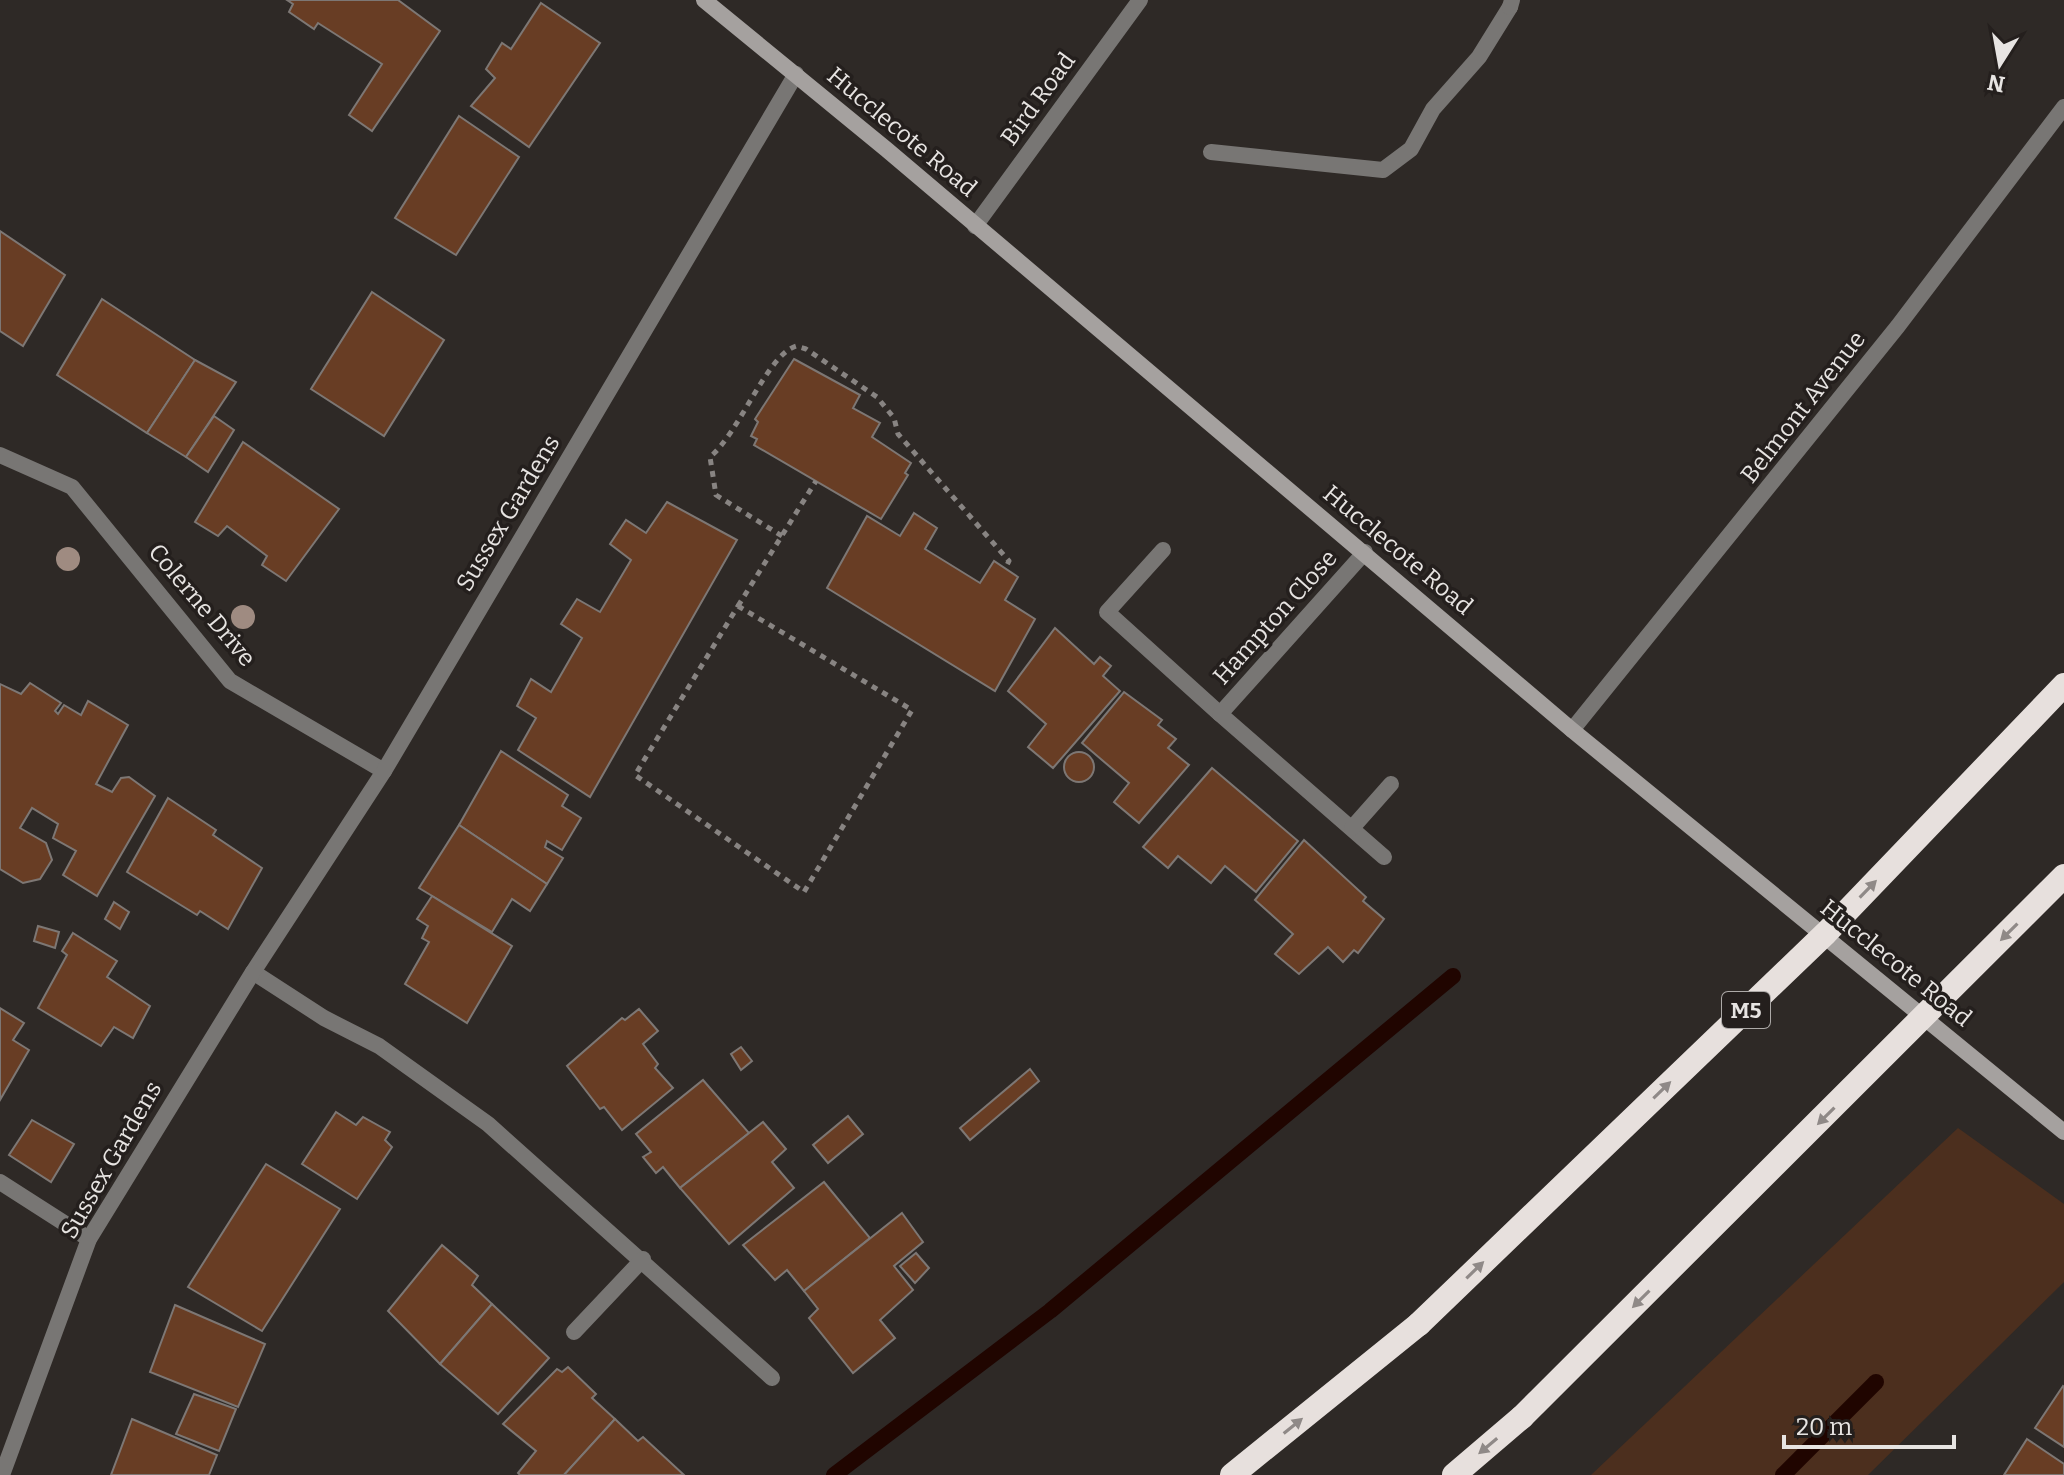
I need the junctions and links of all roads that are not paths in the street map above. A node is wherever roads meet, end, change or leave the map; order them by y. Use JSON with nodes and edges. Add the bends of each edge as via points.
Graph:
{"nodes":[{"id":1,"x":704,"y":0,"type":"edge"},
{"id":2,"x":1140,"y":0,"type":"edge"},
{"id":3,"x":1511,"y":3,"type":"edge"},
{"id":4,"x":796,"y":74,"type":"junction"},
{"id":5,"x":2064,"y":107,"type":"edge"},
{"id":6,"x":1211,"y":152,"type":"dead end"},
{"id":7,"x":975,"y":226,"type":"junction"},
{"id":8,"x":0,"y":455,"type":"edge"},
{"id":9,"x":1163,"y":550,"type":"dead end"},
{"id":10,"x":1365,"y":552,"type":"junction"},
{"id":11,"x":2064,"y":685,"type":"edge"},
{"id":12,"x":1220,"y":714,"type":"junction"},
{"id":13,"x":1572,"y":730,"type":"junction"},
{"id":14,"x":384,"y":771,"type":"junction"},
{"id":15,"x":1391,"y":784,"type":"dead end"},
{"id":16,"x":1352,"y":828,"type":"junction"},
{"id":17,"x":1384,"y":857,"type":"dead end"},
{"id":18,"x":2064,"y":876,"type":"edge"},
{"id":19,"x":253,"y":972,"type":"junction"},
{"id":20,"x":2064,"y":1132,"type":"edge"},
{"id":21,"x":0,"y":1182,"type":"edge"},
{"id":22,"x":89,"y":1239,"type":"junction"},
{"id":23,"x":643,"y":1259,"type":"junction"},
{"id":24,"x":574,"y":1332,"type":"dead end"},
{"id":25,"x":772,"y":1378,"type":"dead end"},
{"id":26,"x":2,"y":1475,"type":"edge"},
{"id":27,"x":1232,"y":1475,"type":"edge"},
{"id":28,"x":1454,"y":1475,"type":"edge"}],
"edges":[{"from":1,"to":4,"type":"street","name":"Hucclecote Road"},
{"from":2,"to":7,"type":"street","name":"Bird Road"},
{"from":3,"to":6,"type":"street","via":[[1479,57],[1433,109],[1411,149],[1383,170]]},
{"from":4,"to":7,"type":"street","name":"Hucclecote Road"},
{"from":4,"to":14,"type":"street","name":"Sussex Gardens"},
{"from":5,"to":13,"type":"street","name":"Belmont Avenue","via":[[1898,326]]},
{"from":7,"to":10,"type":"street","name":"Hucclecote Road"},
{"from":8,"to":14,"type":"street","name":"Colerne Drive","via":[[72,487],[230,681]]},
{"from":9,"to":12,"type":"street","name":"Hampton Close","via":[[1107,612]]},
{"from":10,"to":12,"type":"street","name":"Hampton Close"},
{"from":10,"to":13,"type":"street","name":"Hucclecote Road"},
{"from":27,"to":11,"type":"highway","number":"M5","one_way":true,"bridge":true,"via":[[1419,1324],[1826,933]]},
{"from":12,"to":16,"type":"street","name":"Hampton Close"},
{"from":13,"to":20,"type":"street","name":"Hucclecote Road"},
{"from":14,"to":19,"type":"street","name":"Sussex Gardens"},
{"from":15,"to":16,"type":"street"},
{"from":16,"to":17,"type":"street","name":"Hampton Close"},
{"from":18,"to":28,"type":"highway","one_way":true,"bridge":true,"via":[[1522,1417]]},
{"from":19,"to":22,"type":"street","name":"Sussex Gardens"},
{"from":19,"to":23,"type":"street","via":[[379,1046],[488,1124]]},
{"from":21,"to":22,"type":"street"},
{"from":22,"to":26,"type":"street","name":"Sussex Gardens"},
{"from":23,"to":24,"type":"street"},
{"from":23,"to":25,"type":"street"}]}
